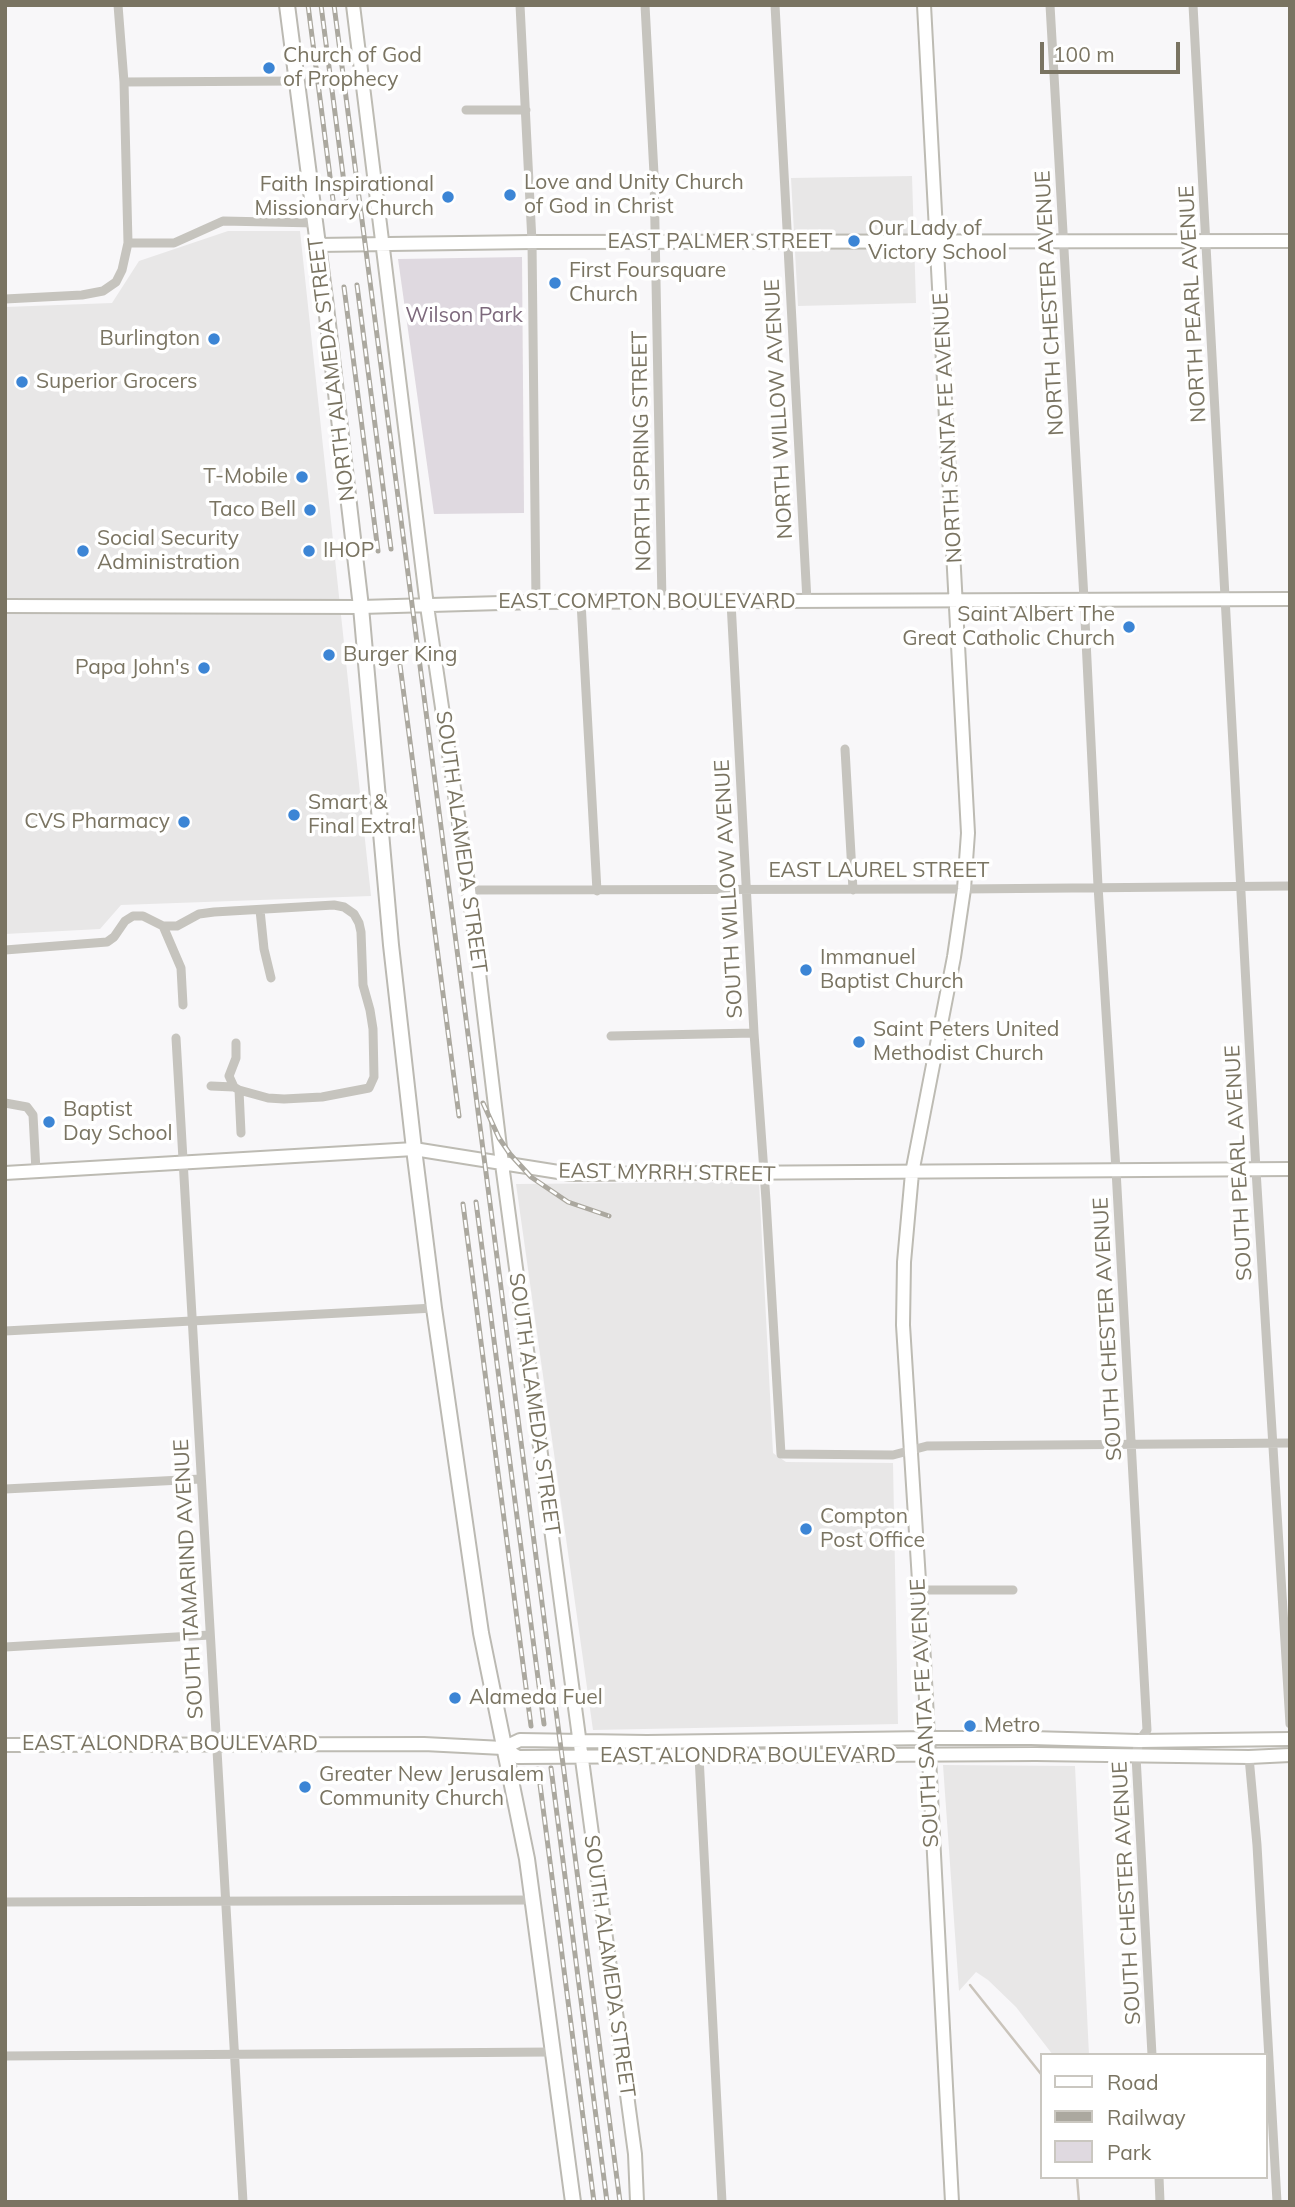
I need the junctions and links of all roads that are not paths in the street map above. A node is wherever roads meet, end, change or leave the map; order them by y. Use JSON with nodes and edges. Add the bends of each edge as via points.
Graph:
{"nodes":[{"id":1,"x":118,"y":5,"type":"edge"},
{"id":2,"x":288,"y":5,"type":"edge"},
{"id":3,"x":353,"y":5,"type":"edge"},
{"id":4,"x":520,"y":5,"type":"edge"},
{"id":5,"x":645,"y":5,"type":"edge"},
{"id":6,"x":775,"y":5,"type":"edge"},
{"id":7,"x":924,"y":5,"type":"edge"},
{"id":8,"x":1049,"y":5,"type":"edge"},
{"id":9,"x":1193,"y":5,"type":"edge"},
{"id":10,"x":297,"y":81,"type":"junction"},
{"id":11,"x":124,"y":82,"type":"junction"},
{"id":12,"x":466,"y":110,"type":"dead end"},
{"id":13,"x":526,"y":110,"type":"junction"},
{"id":14,"x":316,"y":223,"type":"junction"},
{"id":15,"x":937,"y":241,"type":"junction"},
{"id":16,"x":1290,"y":241,"type":"edge"},
{"id":17,"x":533,"y":242,"type":"junction"},
{"id":18,"x":655,"y":242,"type":"junction"},
{"id":19,"x":1064,"y":242,"type":"junction"},
{"id":20,"x":1207,"y":242,"type":"junction"},
{"id":21,"x":128,"y":243,"type":"junction"},
{"id":22,"x":383,"y":243,"type":"junction"},
{"id":23,"x":787,"y":243,"type":"junction"},
{"id":24,"x":318,"y":244,"type":"junction"},
{"id":25,"x":5,"y":299,"type":"edge"},
{"id":26,"x":957,"y":599,"type":"junction"},
{"id":27,"x":1084,"y":599,"type":"junction"},
{"id":28,"x":1290,"y":599,"type":"edge"},
{"id":29,"x":1227,"y":600,"type":"junction"},
{"id":30,"x":731,"y":601,"type":"junction"},
{"id":31,"x":807,"y":601,"type":"junction"},
{"id":32,"x":536,"y":602,"type":"junction"},
{"id":33,"x":581,"y":602,"type":"junction"},
{"id":34,"x":662,"y":602,"type":"junction"},
{"id":35,"x":5,"y":606,"type":"edge"},
{"id":36,"x":428,"y":606,"type":"junction"},
{"id":37,"x":360,"y":607,"type":"junction"},
{"id":38,"x":845,"y":749,"type":"dead end"},
{"id":39,"x":1098,"y":886,"type":"junction"},
{"id":40,"x":1242,"y":886,"type":"junction"},
{"id":41,"x":1290,"y":886,"type":"edge"},
{"id":42,"x":747,"y":889,"type":"junction"},
{"id":43,"x":964,"y":889,"type":"junction"},
{"id":44,"x":469,"y":890,"type":"junction"},
{"id":45,"x":853,"y":890,"type":"junction"},
{"id":46,"x":597,"y":891,"type":"junction"},
{"id":47,"x":260,"y":910,"type":"junction"},
{"id":48,"x":163,"y":926,"type":"junction"},
{"id":49,"x":5,"y":950,"type":"edge"},
{"id":50,"x":271,"y":978,"type":"dead end"},
{"id":51,"x":183,"y":1005,"type":"dead end"},
{"id":52,"x":754,"y":1034,"type":"junction"},
{"id":53,"x":611,"y":1036,"type":"dead end"},
{"id":54,"x":176,"y":1038,"type":"dead end"},
{"id":55,"x":236,"y":1043,"type":"dead end"},
{"id":56,"x":211,"y":1086,"type":"dead end"},
{"id":57,"x":237,"y":1088,"type":"junction"},
{"id":58,"x":5,"y":1104,"type":"edge"},
{"id":59,"x":241,"y":1133,"type":"dead end"},
{"id":60,"x":414,"y":1149,"type":"junction"},
{"id":61,"x":183,"y":1163,"type":"junction"},
{"id":62,"x":502,"y":1164,"type":"junction"},
{"id":63,"x":1290,"y":1169,"type":"edge"},
{"id":64,"x":1116,"y":1170,"type":"junction"},
{"id":65,"x":1256,"y":1170,"type":"junction"},
{"id":66,"x":36,"y":1171,"type":"junction"},
{"id":67,"x":5,"y":1173,"type":"edge"},
{"id":68,"x":912,"y":1173,"type":"junction"},
{"id":69,"x":765,"y":1174,"type":"junction"},
{"id":70,"x":434,"y":1308,"type":"junction"},
{"id":71,"x":192,"y":1321,"type":"junction"},
{"id":72,"x":5,"y":1331,"type":"edge"},
{"id":73,"x":1290,"y":1443,"type":"edge"},
{"id":74,"x":1131,"y":1444,"type":"junction"},
{"id":75,"x":1274,"y":1444,"type":"junction"},
{"id":76,"x":909,"y":1451,"type":"junction"},
{"id":77,"x":201,"y":1479,"type":"junction"},
{"id":78,"x":5,"y":1489,"type":"edge"},
{"id":79,"x":918,"y":1590,"type":"junction"},
{"id":80,"x":1013,"y":1590,"type":"dead end"},
{"id":81,"x":210,"y":1634,"type":"junction"},
{"id":82,"x":5,"y":1647,"type":"edge"},
{"id":83,"x":1290,"y":1724,"type":"edge"},
{"id":84,"x":927,"y":1738,"type":"junction"},
{"id":85,"x":1290,"y":1739,"type":"edge"},
{"id":86,"x":1139,"y":1741,"type":"junction"},
{"id":87,"x":579,"y":1742,"type":"junction"},
{"id":88,"x":216,"y":1744,"type":"junction"},
{"id":89,"x":5,"y":1745,"type":"edge"},
{"id":90,"x":503,"y":1748,"type":"junction"},
{"id":91,"x":928,"y":1755,"type":"junction"},
{"id":92,"x":1290,"y":1755,"type":"edge"},
{"id":93,"x":581,"y":1756,"type":"junction"},
{"id":94,"x":699,"y":1756,"type":"junction"},
{"id":95,"x":1136,"y":1756,"type":"junction"},
{"id":96,"x":1250,"y":1756,"type":"junction"},
{"id":97,"x":533,"y":1900,"type":"junction"},
{"id":98,"x":226,"y":1901,"type":"junction"},
{"id":99,"x":5,"y":1902,"type":"edge"},
{"id":100,"x":552,"y":2052,"type":"junction"},
{"id":101,"x":1152,"y":2053,"type":"edge"},
{"id":102,"x":5,"y":2056,"type":"edge"},
{"id":103,"x":234,"y":2056,"type":"junction"},
{"id":104,"x":1158,"y":2179,"type":"edge"},
{"id":105,"x":243,"y":2202,"type":"edge"},
{"id":106,"x":573,"y":2202,"type":"edge"},
{"id":107,"x":638,"y":2202,"type":"edge"},
{"id":108,"x":722,"y":2202,"type":"edge"},
{"id":109,"x":952,"y":2202,"type":"edge"},
{"id":110,"x":1160,"y":2202,"type":"edge"},
{"id":111,"x":1277,"y":2202,"type":"edge"}],
"edges":[{"from":1,"to":11,"type":"street"},
{"from":2,"to":10,"type":"main road","name":"NORTH ALAMEDA STREET"},
{"from":3,"to":22,"type":"main road"},
{"from":4,"to":13,"type":"street"},
{"from":5,"to":18,"type":"street","name":"NORTH SPRING STREET"},
{"from":6,"to":23,"type":"street","name":"NORTH WILLOW AVENUE"},
{"from":7,"to":15,"type":"main road","name":"NORTH SANTA FE AVENUE"},
{"from":8,"to":19,"type":"street","name":"NORTH CHESTER AVENUE"},
{"from":9,"to":20,"type":"street","name":"NORTH PEARL AVENUE"},
{"from":10,"to":11,"type":"street"},
{"from":10,"to":14,"type":"main road","name":"NORTH ALAMEDA STREET"},
{"from":11,"to":21,"type":"street"},
{"from":12,"to":13,"type":"street"},
{"from":13,"to":17,"type":"street"},
{"from":14,"to":21,"type":"street","via":[[223,221],[174,243]]},
{"from":14,"to":24,"type":"main road","name":"NORTH ALAMEDA STREET"},
{"from":15,"to":19,"type":"main road","name":"EAST PALMER STREET"},
{"from":15,"to":23,"type":"main road","name":"EAST PALMER STREET"},
{"from":15,"to":26,"type":"main road","name":"NORTH SANTA FE AVENUE"},
{"from":16,"to":20,"type":"main road","name":"EAST PALMER STREET"},
{"from":17,"to":18,"type":"main road","name":"EAST PALMER STREET"},
{"from":17,"to":22,"type":"main road","name":"EAST PALMER STREET"},
{"from":17,"to":32,"type":"street"},
{"from":18,"to":23,"type":"main road","name":"EAST PALMER STREET"},
{"from":18,"to":34,"type":"street","name":"NORTH SPRING STREET"},
{"from":19,"to":20,"type":"main road","name":"EAST PALMER STREET"},
{"from":19,"to":27,"type":"street","name":"NORTH CHESTER AVENUE"},
{"from":20,"to":29,"type":"street","name":"NORTH PEARL AVENUE"},
{"from":21,"to":25,"type":"street","via":[[116,282],[103,291]]},
{"from":22,"to":24,"type":"main road","name":"EAST PALMER STREET"},
{"from":22,"to":36,"type":"main road"},
{"from":23,"to":31,"type":"street","name":"NORTH WILLOW AVENUE"},
{"from":24,"to":37,"type":"main road","name":"NORTH ALAMEDA STREET"},
{"from":26,"to":27,"type":"main road","name":"EAST COMPTON BOULEVARD"},
{"from":26,"to":31,"type":"main road","name":"EAST COMPTON BOULEVARD"},
{"from":26,"to":43,"type":"main road","name":"SOUTH SANTA FE AVENUE","via":[[968,833]]},
{"from":27,"to":29,"type":"main road","name":"EAST COMPTON BOULEVARD"},
{"from":27,"to":39,"type":"street","name":"SOUTH CHESTER AVENUE"},
{"from":28,"to":29,"type":"main road","name":"EAST COMPTON BOULEVARD"},
{"from":29,"to":40,"type":"street","name":"SOUTH PEARL AVENUE"},
{"from":30,"to":31,"type":"main road","name":"EAST COMPTON BOULEVARD"},
{"from":30,"to":34,"type":"main road","name":"EAST COMPTON BOULEVARD"},
{"from":30,"to":42,"type":"street","name":"SOUTH WILLOW AVENUE"},
{"from":32,"to":33,"type":"main road","name":"EAST COMPTON BOULEVARD"},
{"from":32,"to":36,"type":"main road","name":"EAST COMPTON BOULEVARD"},
{"from":33,"to":34,"type":"main road","name":"EAST COMPTON BOULEVARD"},
{"from":33,"to":46,"type":"street"},
{"from":35,"to":37,"type":"main road","name":"EAST COMPTON BOULEVARD"},
{"from":36,"to":37,"type":"main road","name":"EAST COMPTON BOULEVARD"},
{"from":36,"to":44,"type":"main road","name":"SOUTH ALAMEDA STREET"},
{"from":37,"to":60,"type":"main road"},
{"from":38,"to":45,"type":"street"},
{"from":39,"to":40,"type":"street","name":"EAST LAUREL STREET"},
{"from":39,"to":43,"type":"street","name":"EAST LAUREL STREET"},
{"from":39,"to":64,"type":"street","name":"SOUTH CHESTER AVENUE"},
{"from":40,"to":41,"type":"street","name":"EAST LAUREL STREET"},
{"from":40,"to":65,"type":"street","name":"SOUTH PEARL AVENUE"},
{"from":42,"to":45,"type":"street","name":"EAST LAUREL STREET"},
{"from":42,"to":46,"type":"street","name":"EAST LAUREL STREET"},
{"from":42,"to":52,"type":"street","name":"SOUTH WILLOW AVENUE"},
{"from":43,"to":45,"type":"street","name":"EAST LAUREL STREET"},
{"from":43,"to":68,"type":"main road","name":"SOUTH SANTA FE AVENUE"},
{"from":44,"to":46,"type":"street","name":"EAST LAUREL STREET"},
{"from":44,"to":62,"type":"main road","name":"SOUTH ALAMEDA STREET"},
{"from":47,"to":48,"type":"street","via":[[199,914],[177,926]]},
{"from":47,"to":50,"type":"street"},
{"from":47,"to":57,"type":"street","via":[[334,905],[354,914],[363,946],[374,1077],[369,1088],[322,1097],[268,1098]]},
{"from":48,"to":49,"type":"street","via":[[133,916],[107,942]]},
{"from":48,"to":51,"type":"street","via":[[181,968]]},
{"from":52,"to":53,"type":"street"},
{"from":52,"to":69,"type":"street","name":"SOUTH WILLOW AVENUE"},
{"from":54,"to":61,"type":"street","name":"SOUTH TAMARIND AVENUE"},
{"from":55,"to":57,"type":"street","via":[[229,1076]]},
{"from":56,"to":57,"type":"street"},
{"from":57,"to":59,"type":"street"},
{"from":58,"to":66,"type":"street","via":[[27,1107],[33,1115]]},
{"from":60,"to":61,"type":"main road","name":"EAST MYRRH STREET"},
{"from":60,"to":62,"type":"main road","name":"EAST MYRRH STREET"},
{"from":60,"to":70,"type":"main road"},
{"from":61,"to":66,"type":"main road","name":"EAST MYRRH STREET"},
{"from":61,"to":71,"type":"street","name":"SOUTH TAMARIND AVENUE"},
{"from":62,"to":69,"type":"main road","name":"EAST MYRRH STREET","via":[[571,1174]]},
{"from":62,"to":87,"type":"main road","name":"SOUTH ALAMEDA STREET"},
{"from":63,"to":65,"type":"main road","name":"EAST MYRRH STREET"},
{"from":64,"to":65,"type":"main road","name":"EAST MYRRH STREET"},
{"from":64,"to":68,"type":"main road","name":"EAST MYRRH STREET"},
{"from":64,"to":74,"type":"street","name":"SOUTH CHESTER AVENUE"},
{"from":65,"to":75,"type":"street","name":"SOUTH PEARL AVENUE"},
{"from":66,"to":67,"type":"main road","name":"EAST MYRRH STREET"},
{"from":68,"to":69,"type":"main road","name":"EAST MYRRH STREET"},
{"from":68,"to":76,"type":"main road","name":"SOUTH SANTA FE AVENUE","via":[[903,1289]]},
{"from":69,"to":76,"type":"street","name":"SOUTH WILLOW AVENUE","via":[[781,1454],[894,1455]]},
{"from":70,"to":71,"type":"street"},
{"from":70,"to":90,"type":"main road","via":[[481,1633]]},
{"from":71,"to":72,"type":"street"},
{"from":71,"to":77,"type":"street","name":"SOUTH TAMARIND AVENUE"},
{"from":73,"to":75,"type":"street"},
{"from":74,"to":75,"type":"street"},
{"from":74,"to":76,"type":"street","via":[[927,1446]]},
{"from":74,"to":86,"type":"street","name":"SOUTH CHESTER AVENUE","via":[[1147,1730]]},
{"from":75,"to":83,"type":"street","name":"SOUTH PEARL AVENUE"},
{"from":76,"to":79,"type":"main road","name":"SOUTH SANTA FE AVENUE"},
{"from":77,"to":78,"type":"street"},
{"from":77,"to":81,"type":"street","name":"SOUTH TAMARIND AVENUE"},
{"from":79,"to":80,"type":"street"},
{"from":79,"to":84,"type":"main road","name":"SOUTH SANTA FE AVENUE"},
{"from":81,"to":82,"type":"street"},
{"from":81,"to":88,"type":"street","name":"SOUTH TAMARIND AVENUE"},
{"from":84,"to":86,"type":"main road","name":"EAST ALONDRA BOULEVARD"},
{"from":84,"to":87,"type":"main road","name":"EAST ALONDRA BOULEVARD"},
{"from":84,"to":91,"type":"main road","name":"SOUTH SANTA FE AVENUE"},
{"from":85,"to":86,"type":"main road","name":"EAST ALONDRA BOULEVARD"},
{"from":86,"to":95,"type":"street","name":"SOUTH CHESTER AVENUE"},
{"from":87,"to":90,"type":"main road","name":"EAST ALONDRA BOULEVARD","via":[[520,1740]]},
{"from":87,"to":93,"type":"main road","name":"SOUTH ALAMEDA STREET"},
{"from":88,"to":89,"type":"main road","name":"EAST ALONDRA BOULEVARD"},
{"from":88,"to":90,"type":"main road","name":"EAST ALONDRA BOULEVARD"},
{"from":88,"to":98,"type":"street","name":"SOUTH TAMARIND AVENUE"},
{"from":90,"to":93,"type":"main road","name":"EAST ALONDRA BOULEVARD","via":[[518,1757]]},
{"from":90,"to":97,"type":"main road"},
{"from":91,"to":94,"type":"main road","name":"EAST ALONDRA BOULEVARD"},
{"from":91,"to":95,"type":"main road","name":"EAST ALONDRA BOULEVARD"},
{"from":91,"to":109,"type":"main road","name":"SOUTH SANTA FE AVENUE"},
{"from":92,"to":96,"type":"main road","name":"EAST ALONDRA BOULEVARD"},
{"from":93,"to":94,"type":"main road","name":"EAST ALONDRA BOULEVARD"},
{"from":93,"to":107,"type":"main road","name":"SOUTH ALAMEDA STREET"},
{"from":94,"to":108,"type":"street"},
{"from":95,"to":96,"type":"main road","name":"EAST ALONDRA BOULEVARD"},
{"from":95,"to":101,"type":"street","name":"SOUTH CHESTER AVENUE"},
{"from":96,"to":111,"type":"street"},
{"from":97,"to":98,"type":"street"},
{"from":97,"to":100,"type":"main road"},
{"from":98,"to":99,"type":"street"},
{"from":98,"to":103,"type":"street","name":"SOUTH TAMARIND AVENUE"},
{"from":100,"to":103,"type":"street"},
{"from":100,"to":106,"type":"main road"},
{"from":102,"to":103,"type":"street"},
{"from":103,"to":105,"type":"street","name":"SOUTH TAMARIND AVENUE"},
{"from":104,"to":110,"type":"street"}]}
